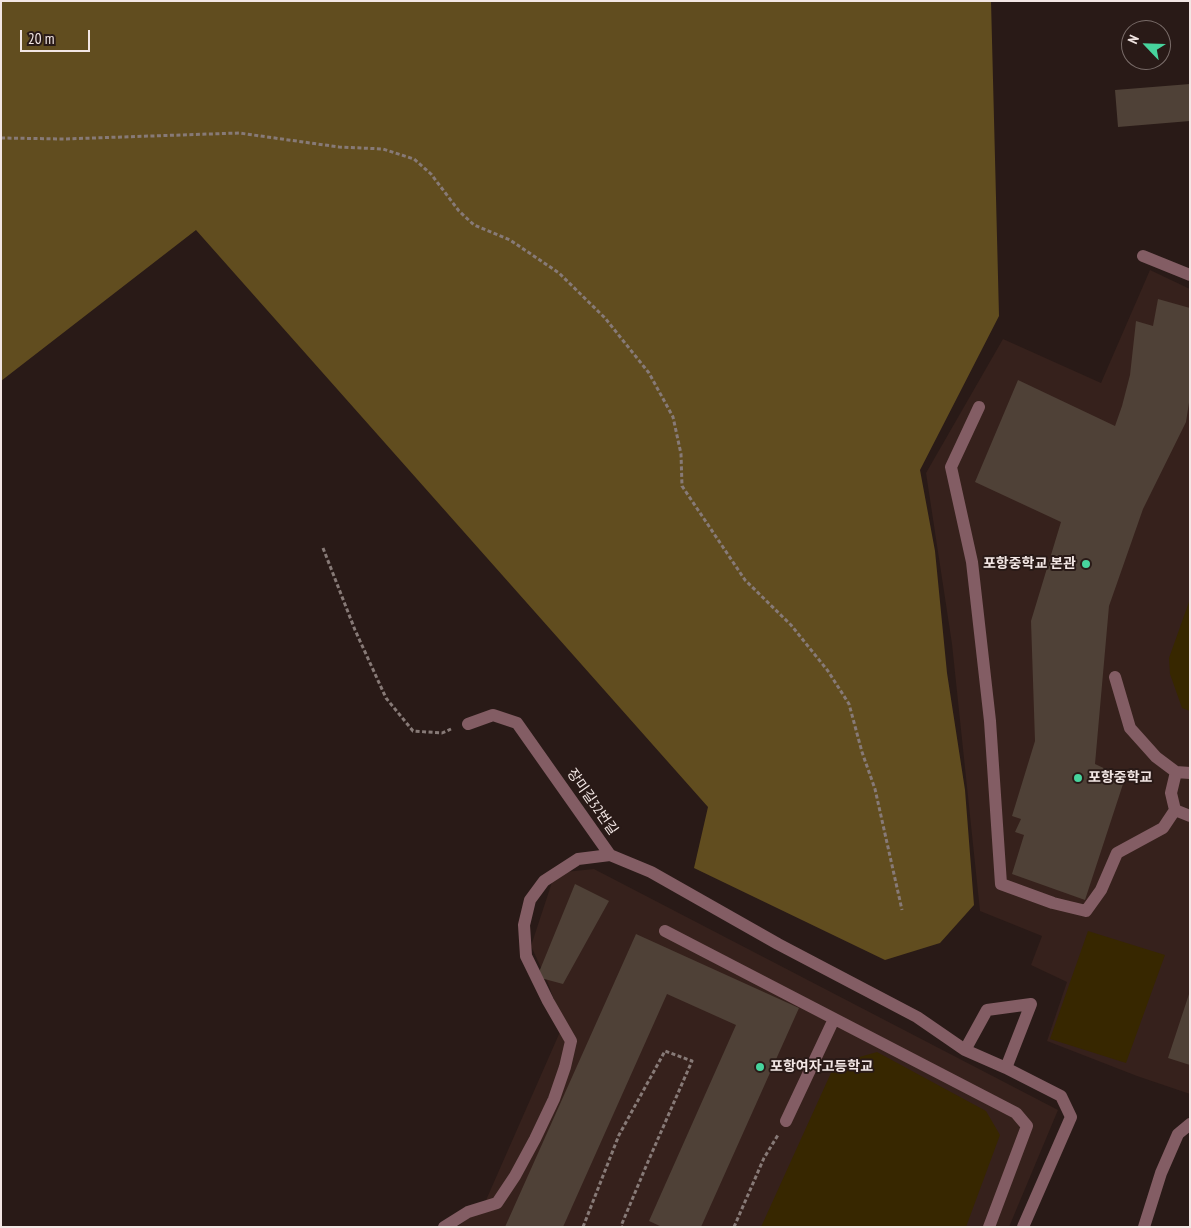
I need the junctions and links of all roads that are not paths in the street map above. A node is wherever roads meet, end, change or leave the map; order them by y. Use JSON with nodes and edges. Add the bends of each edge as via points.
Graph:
{"nodes":[{"id":1,"x":1143,"y":256,"type":"dead end"},
{"id":2,"x":1190,"y":275,"type":"edge"},
{"id":3,"x":979,"y":407,"type":"dead end"},
{"id":4,"x":1114,"y":677,"type":"dead end"},
{"id":5,"x":468,"y":724,"type":"road end"},
{"id":6,"x":1176,"y":772,"type":"junction"},
{"id":7,"x":1190,"y":773,"type":"edge"},
{"id":8,"x":1175,"y":810,"type":"junction"},
{"id":9,"x":1190,"y":816,"type":"edge"},
{"id":10,"x":610,"y":855,"type":"junction"},
{"id":11,"x":664,"y":930,"type":"dead end"},
{"id":12,"x":834,"y":1019,"type":"junction"},
{"id":13,"x":965,"y":1050,"type":"junction"},
{"id":14,"x":1006,"y":1068,"type":"junction"},
{"id":15,"x":786,"y":1121,"type":"road end"},
{"id":16,"x":1190,"y":1124,"type":"edge"},
{"id":17,"x":444,"y":1227,"type":"edge"},
{"id":18,"x":989,"y":1227,"type":"edge"},
{"id":19,"x":1023,"y":1227,"type":"edge"},
{"id":20,"x":1144,"y":1227,"type":"edge"}],
"edges":[{"from":1,"to":2,"type":"street"},
{"from":3,"to":8,"type":"street","via":[[951,467],[972,562],[990,721],[1001,884],[1086,911],[1100,890],[1116,852],[1163,828]]},
{"from":4,"to":6,"type":"street","via":[[1130,728],[1156,758]]},
{"from":5,"to":10,"type":"street","name":"장미길32번길","via":[[493,715],[517,722]]},
{"from":6,"to":7,"type":"street"},
{"from":6,"to":8,"type":"street","via":[[1171,793]]},
{"from":8,"to":9,"type":"street"},
{"from":10,"to":13,"type":"street","via":[[651,872],[917,1017]]},
{"from":10,"to":17,"type":"street","name":"장미길32번길","via":[[578,859],[544,881],[530,900],[524,925],[526,956],[571,1042],[566,1066],[534,1139],[497,1203],[468,1212]]},
{"from":11,"to":12,"type":"street"},
{"from":12,"to":15,"type":"street"},
{"from":12,"to":18,"type":"street","via":[[1016,1113],[1027,1126]]},
{"from":13,"to":14,"type":"street"},
{"from":13,"to":14,"type":"street","via":[[987,1010],[1032,1004]]},
{"from":14,"to":19,"type":"street","via":[[1061,1096],[1071,1116]]},
{"from":16,"to":20,"type":"street","via":[[1178,1134],[1161,1173]]}]}
